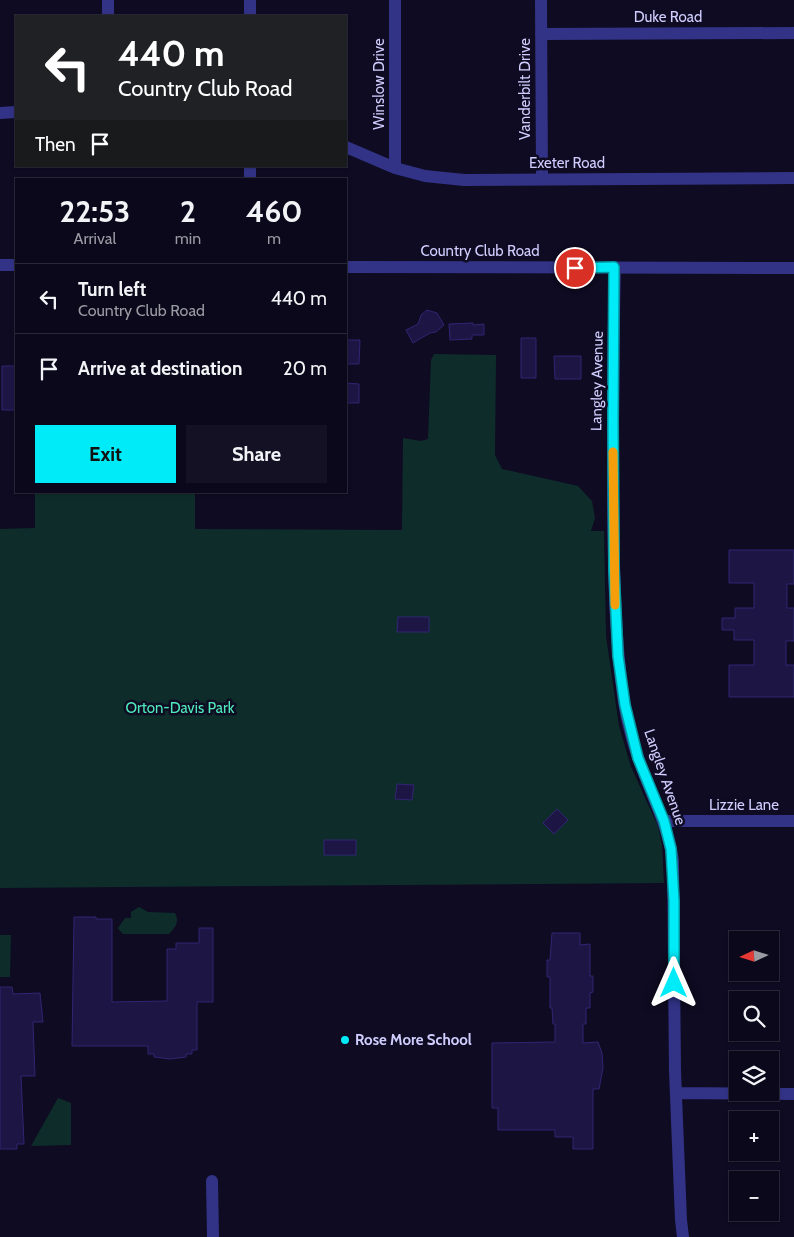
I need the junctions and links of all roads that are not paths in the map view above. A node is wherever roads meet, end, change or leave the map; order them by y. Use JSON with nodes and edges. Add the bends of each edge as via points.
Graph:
{"nodes":[{"id":1,"x":108,"y":0,"type":"edge"},
{"id":2,"x":396,"y":0,"type":"edge"},
{"id":3,"x":541,"y":0,"type":"edge"},
{"id":4,"x":108,"y":15,"type":"edge"},
{"id":5,"x":794,"y":33,"type":"edge"},
{"id":6,"x":541,"y":34,"type":"junction"},
{"id":7,"x":15,"y":112,"type":"edge"},
{"id":8,"x":0,"y":113,"type":"edge"},
{"id":9,"x":347,"y":147,"type":"edge"},
{"id":10,"x":396,"y":168,"type":"junction"},
{"id":11,"x":794,"y":178,"type":"edge"},
{"id":12,"x":542,"y":179,"type":"junction"},
{"id":13,"x":0,"y":265,"type":"edge"},
{"id":14,"x":15,"y":265,"type":"edge"},
{"id":15,"x":347,"y":267,"type":"edge"},
{"id":16,"x":614,"y":267,"type":"junction"},
{"id":17,"x":794,"y":268,"type":"edge"},
{"id":18,"x":794,"y":820,"type":"edge"},
{"id":19,"x":664,"y":821,"type":"junction"},
{"id":20,"x":676,"y":1093,"type":"junction"},
{"id":21,"x":794,"y":1094,"type":"edge"},
{"id":22,"x":212,"y":1181,"type":"dead end"},
{"id":23,"x":213,"y":1237,"type":"edge"},
{"id":24,"x":683,"y":1237,"type":"edge"}],
"edges":[{"from":1,"to":4,"type":"street"},
{"from":2,"to":10,"type":"street","name":"Winslow Drive"},
{"from":3,"to":6,"type":"street","name":"Vanderbilt Drive"},
{"from":5,"to":6,"type":"street","name":"Duke Road"},
{"from":6,"to":12,"type":"street","name":"Vanderbilt Drive"},
{"from":7,"to":8,"type":"street"},
{"from":9,"to":10,"type":"street","name":"Exeter Road"},
{"from":10,"to":12,"type":"street","name":"Exeter Road","via":[[425,176],[464,180]]},
{"from":11,"to":12,"type":"street","name":"Exeter Road"},
{"from":13,"to":14,"type":"street"},
{"from":15,"to":16,"type":"street","name":"Country Club Road"},
{"from":16,"to":17,"type":"street","name":"Country Club Road"},
{"from":16,"to":19,"type":"street","name":"Langley Avenue","via":[[614,561],[618,656],[625,705],[638,758]]},
{"from":18,"to":19,"type":"street","name":"Lizzie Lane"},
{"from":19,"to":20,"type":"street","name":"Langley Avenue","via":[[672,861]]},
{"from":20,"to":21,"type":"street"},
{"from":20,"to":24,"type":"street","name":"Langley Avenue"},
{"from":22,"to":23,"type":"street"}]}
